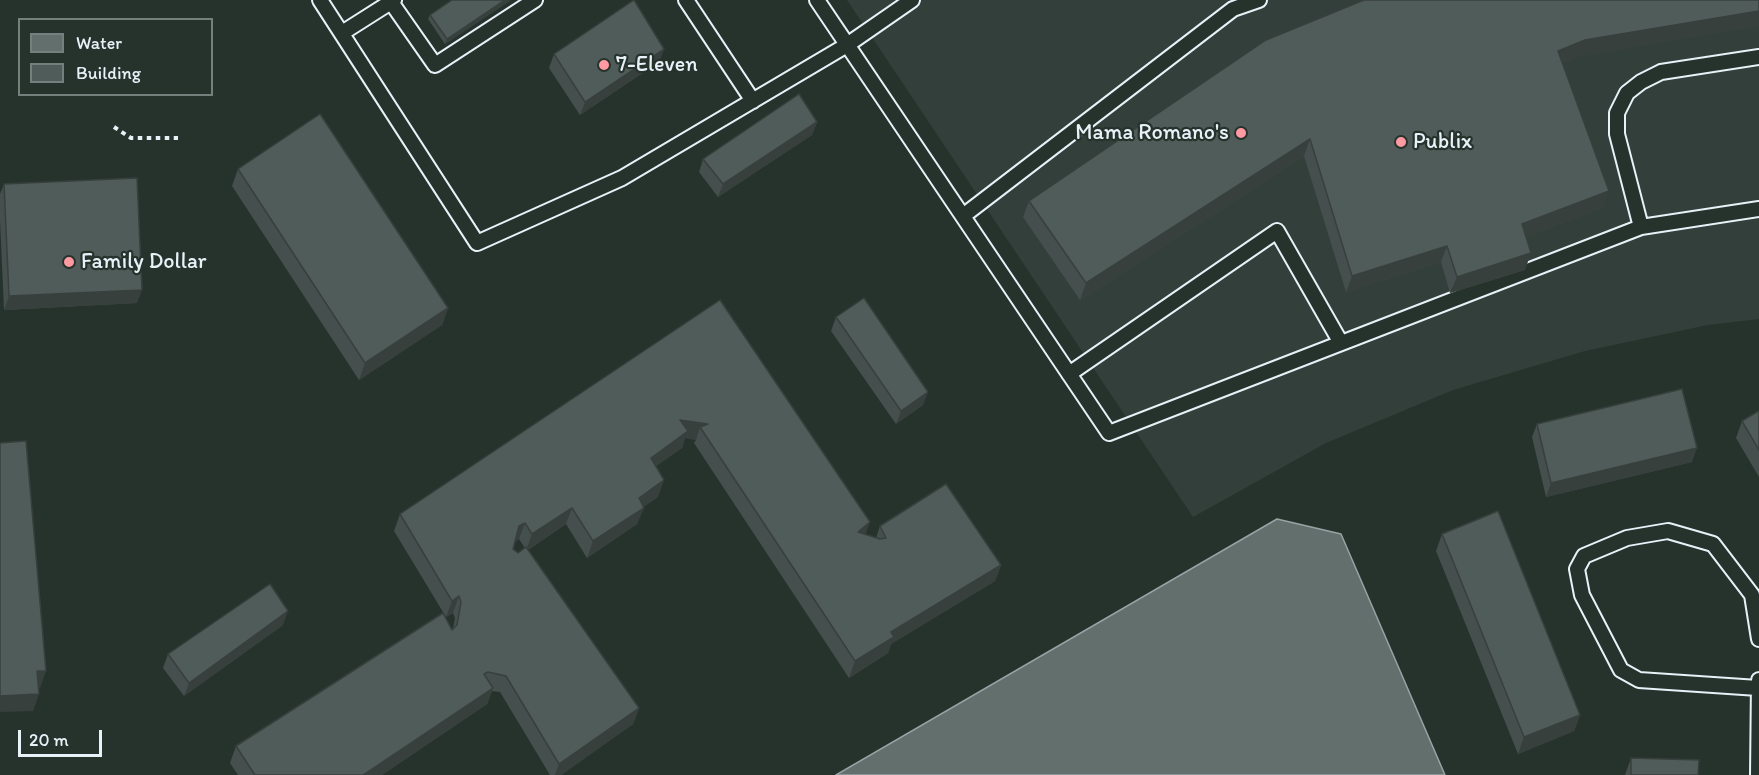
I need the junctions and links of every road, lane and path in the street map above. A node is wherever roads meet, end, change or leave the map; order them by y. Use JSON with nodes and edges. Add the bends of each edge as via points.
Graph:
{"nodes":[{"id":1,"x":320,"y":0,"type":"edge"},
{"id":2,"x":536,"y":0,"type":"edge"},
{"id":3,"x":686,"y":0,"type":"edge"},
{"id":4,"x":817,"y":0,"type":"edge"},
{"id":5,"x":912,"y":0,"type":"edge"},
{"id":6,"x":1259,"y":0,"type":"edge"},
{"id":7,"x":392,"y":1,"type":"edge"},
{"id":8,"x":342,"y":33,"type":"junction"},
{"id":9,"x":847,"y":45,"type":"junction"},
{"id":10,"x":1759,"y":57,"type":"edge"},
{"id":11,"x":753,"y":101,"type":"junction"},
{"id":12,"x":114,"y":127,"type":"dead end"},
{"id":13,"x":178,"y":138,"type":"dead end"},
{"id":14,"x":1759,"y":209,"type":"edge"},
{"id":15,"x":963,"y":216,"type":"junction"},
{"id":16,"x":1641,"y":227,"type":"junction"},
{"id":17,"x":1341,"y":343,"type":"junction"},
{"id":18,"x":1069,"y":374,"type":"junction"},
{"id":19,"x":1759,"y":639,"type":"edge"},
{"id":20,"x":1759,"y":680,"type":"edge"},
{"id":21,"x":1758,"y":688,"type":"edge"},
{"id":22,"x":1758,"y":775,"type":"edge"}],
"edges":[{"from":1,"to":8,"type":"lane"},
{"from":2,"to":7,"type":"lane","via":[[435,65]]},
{"from":3,"to":11,"type":"lane"},
{"from":4,"to":9,"type":"lane"},
{"from":5,"to":9,"type":"lane"},
{"from":6,"to":15,"type":"lane","via":[[1233,9]]},
{"from":7,"to":8,"type":"lane"},
{"from":8,"to":11,"type":"lane","via":[[477,243],[622,178]]},
{"from":9,"to":11,"type":"lane"},
{"from":9,"to":15,"type":"lane"},
{"from":10,"to":16,"type":"lane","via":[[1661,72],[1627,93],[1617,113],[1617,134]]},
{"from":12,"to":13,"type":"path","via":[[131,138]]},
{"from":14,"to":16,"type":"lane"},
{"from":15,"to":18,"type":"lane"},
{"from":16,"to":17,"type":"lane"},
{"from":17,"to":18,"type":"lane","via":[[1109,433]]},
{"from":17,"to":18,"type":"lane","via":[[1278,231]]},
{"from":19,"to":21,"type":"lane","via":[[1752,595],[1713,544],[1668,531],[1627,538],[1584,556],[1577,569],[1582,595],[1621,670],[1639,680]]},
{"from":20,"to":21,"type":"lane"},
{"from":21,"to":22,"type":"lane"}]}
